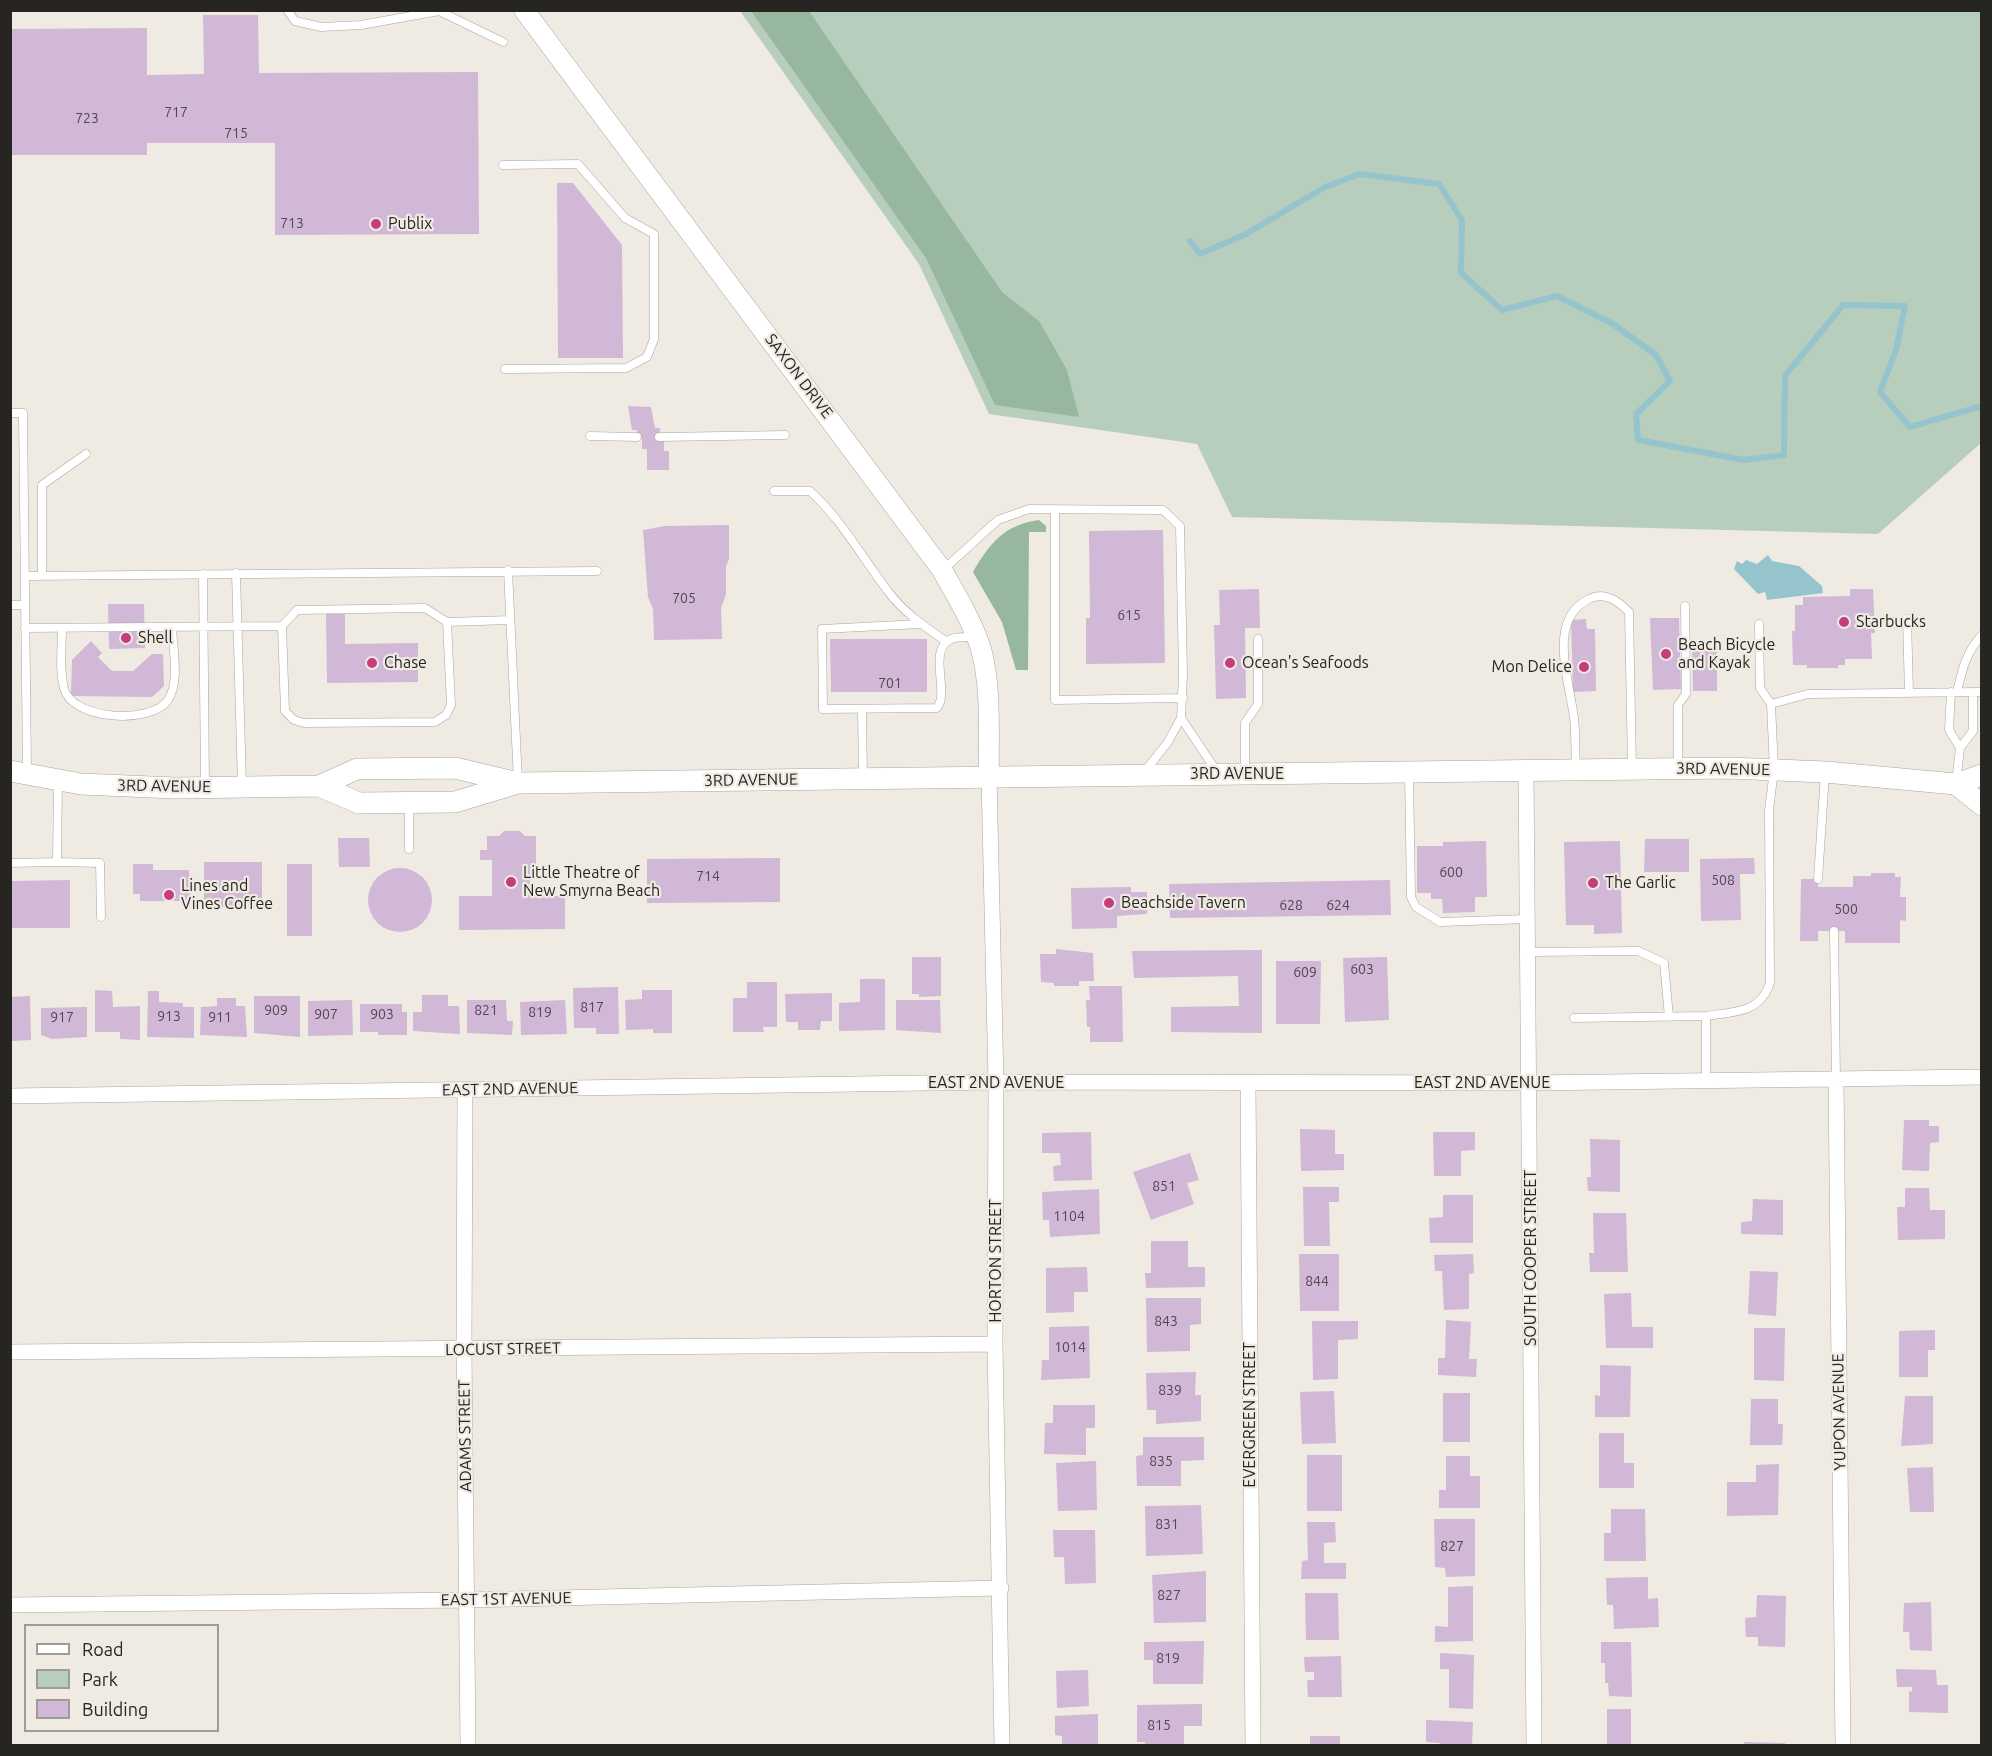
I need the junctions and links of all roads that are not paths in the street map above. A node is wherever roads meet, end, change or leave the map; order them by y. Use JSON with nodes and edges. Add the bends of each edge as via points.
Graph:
{"nodes":[{"id":1,"x":287,"y":10,"type":"edge"},
{"id":2,"x":524,"y":10,"type":"edge"},
{"id":3,"x":503,"y":42,"type":"dead end"},
{"id":4,"x":503,"y":165,"type":"dead end"},
{"id":5,"x":505,"y":369,"type":"dead end"},
{"id":6,"x":10,"y":413,"type":"edge"},
{"id":7,"x":784,"y":435,"type":"dead end"},
{"id":8,"x":590,"y":436,"type":"dead end"},
{"id":9,"x":637,"y":437,"type":"dead end"},
{"id":10,"x":659,"y":437,"type":"dead end"},
{"id":11,"x":87,"y":454,"type":"dead end"},
{"id":12,"x":774,"y":491,"type":"dead end"},
{"id":13,"x":1055,"y":508,"type":"junction"},
{"id":14,"x":508,"y":570,"type":"junction"},
{"id":15,"x":942,"y":570,"type":"junction"},
{"id":16,"x":597,"y":571,"type":"dead end"},
{"id":17,"x":236,"y":573,"type":"junction"},
{"id":18,"x":203,"y":574,"type":"junction"},
{"id":19,"x":42,"y":575,"type":"junction"},
{"id":20,"x":25,"y":576,"type":"junction"},
{"id":21,"x":10,"y":605,"type":"edge"},
{"id":22,"x":25,"y":605,"type":"junction"},
{"id":23,"x":1685,"y":606,"type":"dead end"},
{"id":24,"x":1907,"y":619,"type":"dead end"},
{"id":25,"x":510,"y":620,"type":"junction"},
{"id":26,"x":447,"y":622,"type":"junction"},
{"id":27,"x":920,"y":624,"type":"junction"},
{"id":28,"x":1759,"y":624,"type":"dead end"},
{"id":29,"x":282,"y":626,"type":"junction"},
{"id":30,"x":25,"y":628,"type":"junction"},
{"id":31,"x":62,"y":628,"type":"junction"},
{"id":32,"x":172,"y":628,"type":"junction"},
{"id":33,"x":203,"y":628,"type":"junction"},
{"id":34,"x":238,"y":628,"type":"junction"},
{"id":35,"x":1982,"y":635,"type":"edge"},
{"id":36,"x":977,"y":637,"type":"junction"},
{"id":37,"x":1258,"y":639,"type":"dead end"},
{"id":38,"x":947,"y":642,"type":"junction"},
{"id":39,"x":1954,"y":692,"type":"junction"},
{"id":40,"x":1977,"y":692,"type":"edge"},
{"id":41,"x":1909,"y":693,"type":"junction"},
{"id":42,"x":1183,"y":698,"type":"junction"},
{"id":43,"x":1770,"y":704,"type":"junction"},
{"id":44,"x":862,"y":711,"type":"junction"},
{"id":45,"x":1181,"y":718,"type":"junction"},
{"id":46,"x":1960,"y":748,"type":"junction"},
{"id":47,"x":1632,"y":769,"type":"junction"},
{"id":48,"x":1678,"y":769,"type":"junction"},
{"id":49,"x":1576,"y":770,"type":"junction"},
{"id":50,"x":1774,"y":770,"type":"junction"},
{"id":51,"x":1526,"y":771,"type":"junction"},
{"id":52,"x":1409,"y":772,"type":"junction"},
{"id":53,"x":1826,"y":772,"type":"junction"},
{"id":54,"x":19,"y":773,"type":"edge"},
{"id":55,"x":1218,"y":774,"type":"junction"},
{"id":56,"x":1245,"y":774,"type":"junction"},
{"id":57,"x":1141,"y":775,"type":"junction"},
{"id":58,"x":1982,"y":775,"type":"edge"},
{"id":59,"x":989,"y":777,"type":"junction"},
{"id":60,"x":863,"y":779,"type":"junction"},
{"id":61,"x":58,"y":780,"type":"junction"},
{"id":62,"x":518,"y":783,"type":"junction"},
{"id":63,"x":1956,"y":784,"type":"junction"},
{"id":64,"x":319,"y":786,"type":"junction"},
{"id":65,"x":242,"y":787,"type":"junction"},
{"id":66,"x":205,"y":788,"type":"junction"},
{"id":67,"x":409,"y":802,"type":"junction"},
{"id":68,"x":1982,"y":805,"type":"edge"},
{"id":69,"x":409,"y":849,"type":"dead end"},
{"id":70,"x":10,"y":862,"type":"edge"},
{"id":71,"x":57,"y":862,"type":"junction"},
{"id":72,"x":1818,"y":879,"type":"dead end"},
{"id":73,"x":101,"y":917,"type":"dead end"},
{"id":74,"x":1528,"y":919,"type":"junction"},
{"id":75,"x":1834,"y":931,"type":"dead end"},
{"id":76,"x":1528,"y":952,"type":"junction"},
{"id":77,"x":1706,"y":1016,"type":"junction"},
{"id":78,"x":1669,"y":1017,"type":"junction"},
{"id":79,"x":1574,"y":1018,"type":"dead end"},
{"id":80,"x":1982,"y":1077,"type":"edge"},
{"id":81,"x":1836,"y":1079,"type":"junction"},
{"id":82,"x":1706,"y":1080,"type":"junction"},
{"id":83,"x":996,"y":1082,"type":"junction"},
{"id":84,"x":1530,"y":1083,"type":"junction"},
{"id":85,"x":1248,"y":1084,"type":"junction"},
{"id":86,"x":465,"y":1090,"type":"junction"},
{"id":87,"x":10,"y":1096,"type":"edge"},
{"id":88,"x":995,"y":1344,"type":"junction"},
{"id":89,"x":464,"y":1350,"type":"junction"},
{"id":90,"x":10,"y":1352,"type":"edge"},
{"id":91,"x":1001,"y":1588,"type":"junction"},
{"id":92,"x":466,"y":1600,"type":"junction"},
{"id":93,"x":10,"y":1605,"type":"edge"},
{"id":94,"x":468,"y":1746,"type":"edge"},
{"id":95,"x":1002,"y":1746,"type":"edge"},
{"id":96,"x":1253,"y":1746,"type":"edge"},
{"id":97,"x":1534,"y":1746,"type":"edge"},
{"id":98,"x":1842,"y":1746,"type":"edge"}],
"edges":[{"from":1,"to":3,"type":"lane","via":[[294,21],[321,27],[361,25],[439,11]]},
{"from":2,"to":15,"type":"street","name":"SAXON DRIVE"},
{"from":4,"to":5,"type":"lane","via":[[579,164],[625,218],[654,234],[654,339],[647,357],[626,368]]},
{"from":6,"to":20,"type":"lane","via":[[23,413]]},
{"from":7,"to":10,"type":"lane"},
{"from":8,"to":9,"type":"lane"},
{"from":11,"to":19,"type":"lane","via":[[42,485]]},
{"from":12,"to":27,"type":"lane","via":[[810,491],[832,511],[889,592]]},
{"from":13,"to":15,"type":"lane","via":[[1029,509],[998,520]]},
{"from":13,"to":42,"type":"lane","via":[[1163,510],[1180,526]]},
{"from":13,"to":42,"type":"lane","via":[[1055,700]]},
{"from":14,"to":16,"type":"lane"},
{"from":14,"to":17,"type":"lane"},
{"from":14,"to":25,"type":"lane"},
{"from":15,"to":36,"type":"street","name":"SAXON DRIVE"},
{"from":17,"to":18,"type":"lane"},
{"from":17,"to":34,"type":"lane"},
{"from":18,"to":19,"type":"lane"},
{"from":18,"to":33,"type":"lane"},
{"from":19,"to":20,"type":"lane"},
{"from":20,"to":22,"type":"lane"},
{"from":21,"to":22,"type":"lane"},
{"from":22,"to":30,"type":"lane"},
{"from":23,"to":48,"type":"lane","via":[[1686,694],[1678,705]]},
{"from":24,"to":41,"type":"lane"},
{"from":25,"to":26,"type":"lane"},
{"from":25,"to":62,"type":"lane"},
{"from":26,"to":29,"type":"lane","via":[[425,609],[297,610]]},
{"from":26,"to":29,"type":"lane","via":[[451,705],[446,715],[435,722],[294,720],[285,711]]},
{"from":27,"to":38,"type":"lane"},
{"from":27,"to":44,"type":"lane","via":[[822,629],[823,710]]},
{"from":28,"to":43,"type":"lane","via":[[1760,688]]},
{"from":29,"to":34,"type":"lane"},
{"from":30,"to":31,"type":"lane"},
{"from":30,"to":54,"type":"lane"},
{"from":31,"to":32,"type":"lane"},
{"from":31,"to":32,"type":"lane","via":[[64,689],[72,703],[87,712],[135,715],[154,711],[166,703],[174,689]]},
{"from":32,"to":33,"type":"lane"},
{"from":33,"to":34,"type":"lane"},
{"from":33,"to":66,"type":"lane"},
{"from":34,"to":65,"type":"lane"},
{"from":35,"to":39,"type":"lane","via":[[1969,650]]},
{"from":36,"to":38,"type":"lane"},
{"from":36,"to":59,"type":"street","name":"SAXON DRIVE","via":[[988,697]]},
{"from":37,"to":56,"type":"lane","via":[[1258,704],[1245,723]]},
{"from":38,"to":44,"type":"lane","via":[[940,657],[941,700],[937,708]]},
{"from":39,"to":40,"type":"lane"},
{"from":39,"to":41,"type":"lane"},
{"from":39,"to":46,"type":"lane","via":[[1949,730]]},
{"from":40,"to":46,"type":"lane","via":[[1973,731]]},
{"from":41,"to":43,"type":"lane","via":[[1809,694]]},
{"from":42,"to":45,"type":"lane"},
{"from":43,"to":50,"type":"lane"},
{"from":44,"to":60,"type":"lane"},
{"from":45,"to":55,"type":"lane"},
{"from":45,"to":57,"type":"lane","via":[[1168,742]]},
{"from":46,"to":63,"type":"lane"},
{"from":47,"to":48,"type":"main road","name":"3RD AVENUE"},
{"from":47,"to":49,"type":"main road","name":"3RD AVENUE"},
{"from":47,"to":49,"type":"lane","via":[[1629,612],[1616,599],[1596,596],[1581,602],[1568,619],[1564,647],[1574,717]]},
{"from":48,"to":50,"type":"main road","name":"3RD AVENUE"},
{"from":49,"to":51,"type":"main road","name":"3RD AVENUE"},
{"from":50,"to":53,"type":"main road","name":"3RD AVENUE"},
{"from":50,"to":77,"type":"lane","via":[[1769,810],[1771,921],[1767,993],[1756,1005]]},
{"from":51,"to":52,"type":"main road","name":"3RD AVENUE"},
{"from":51,"to":74,"type":"street","name":"SOUTH COOPER STREET"},
{"from":52,"to":56,"type":"main road","name":"3RD AVENUE"},
{"from":52,"to":74,"type":"lane","via":[[1412,897],[1416,907],[1440,922]]},
{"from":53,"to":63,"type":"main road","name":"3RD AVENUE"},
{"from":53,"to":72,"type":"lane"},
{"from":54,"to":61,"type":"main road","name":"3RD AVENUE"},
{"from":55,"to":56,"type":"main road","name":"3RD AVENUE"},
{"from":55,"to":57,"type":"main road","name":"3RD AVENUE"},
{"from":57,"to":59,"type":"main road","name":"3RD AVENUE"},
{"from":58,"to":63,"type":"main road","name":"3RD AVENUE"},
{"from":59,"to":60,"type":"main road","name":"3RD AVENUE"},
{"from":59,"to":83,"type":"street","name":"HORTON STREET"},
{"from":60,"to":62,"type":"main road","name":"3RD AVENUE"},
{"from":61,"to":66,"type":"main road","name":"3RD AVENUE","via":[[126,787]]},
{"from":61,"to":71,"type":"lane"},
{"from":62,"to":64,"type":"main road","name":"3RD AVENUE","via":[[455,768],[357,769]]},
{"from":62,"to":67,"type":"main road","name":"3RD AVENUE","via":[[455,802]]},
{"from":63,"to":68,"type":"main road"},
{"from":64,"to":65,"type":"main road","name":"3RD AVENUE"},
{"from":64,"to":67,"type":"main road","name":"3RD AVENUE","via":[[359,803]]},
{"from":65,"to":66,"type":"main road","name":"3RD AVENUE"},
{"from":67,"to":69,"type":"lane"},
{"from":70,"to":71,"type":"lane"},
{"from":71,"to":73,"type":"lane","via":[[100,863]]},
{"from":74,"to":76,"type":"street","name":"SOUTH COOPER STREET"},
{"from":75,"to":81,"type":"lane"},
{"from":76,"to":78,"type":"lane","via":[[1638,951],[1664,963]]},
{"from":76,"to":84,"type":"street","name":"SOUTH COOPER STREET"},
{"from":77,"to":78,"type":"lane"},
{"from":77,"to":82,"type":"lane"},
{"from":78,"to":79,"type":"lane"},
{"from":80,"to":81,"type":"street","name":"EAST 2ND AVENUE"},
{"from":81,"to":82,"type":"street","name":"EAST 2ND AVENUE"},
{"from":81,"to":98,"type":"street","name":"YUPON AVENUE"},
{"from":82,"to":84,"type":"street","name":"EAST 2ND AVENUE"},
{"from":83,"to":85,"type":"street","name":"EAST 2ND AVENUE"},
{"from":83,"to":86,"type":"street","name":"EAST 2ND AVENUE"},
{"from":83,"to":88,"type":"street","name":"HORTON STREET"},
{"from":84,"to":85,"type":"street","name":"EAST 2ND AVENUE"},
{"from":84,"to":97,"type":"street","name":"SOUTH COOPER STREET"},
{"from":85,"to":96,"type":"street","name":"EVERGREEN STREET"},
{"from":86,"to":87,"type":"street","name":"EAST 2ND AVENUE"},
{"from":86,"to":89,"type":"street","name":"ADAMS STREET"},
{"from":88,"to":89,"type":"street","name":"LOCUST STREET"},
{"from":88,"to":91,"type":"street","name":"HORTON STREET"},
{"from":89,"to":90,"type":"street","name":"LOCUST STREET"},
{"from":89,"to":92,"type":"street","name":"ADAMS STREET"},
{"from":91,"to":92,"type":"street","name":"EAST 1ST AVENUE"},
{"from":91,"to":95,"type":"street","name":"HORTON STREET"},
{"from":92,"to":93,"type":"street","name":"EAST 1ST AVENUE"},
{"from":92,"to":94,"type":"street","name":"ADAMS STREET"}]}
